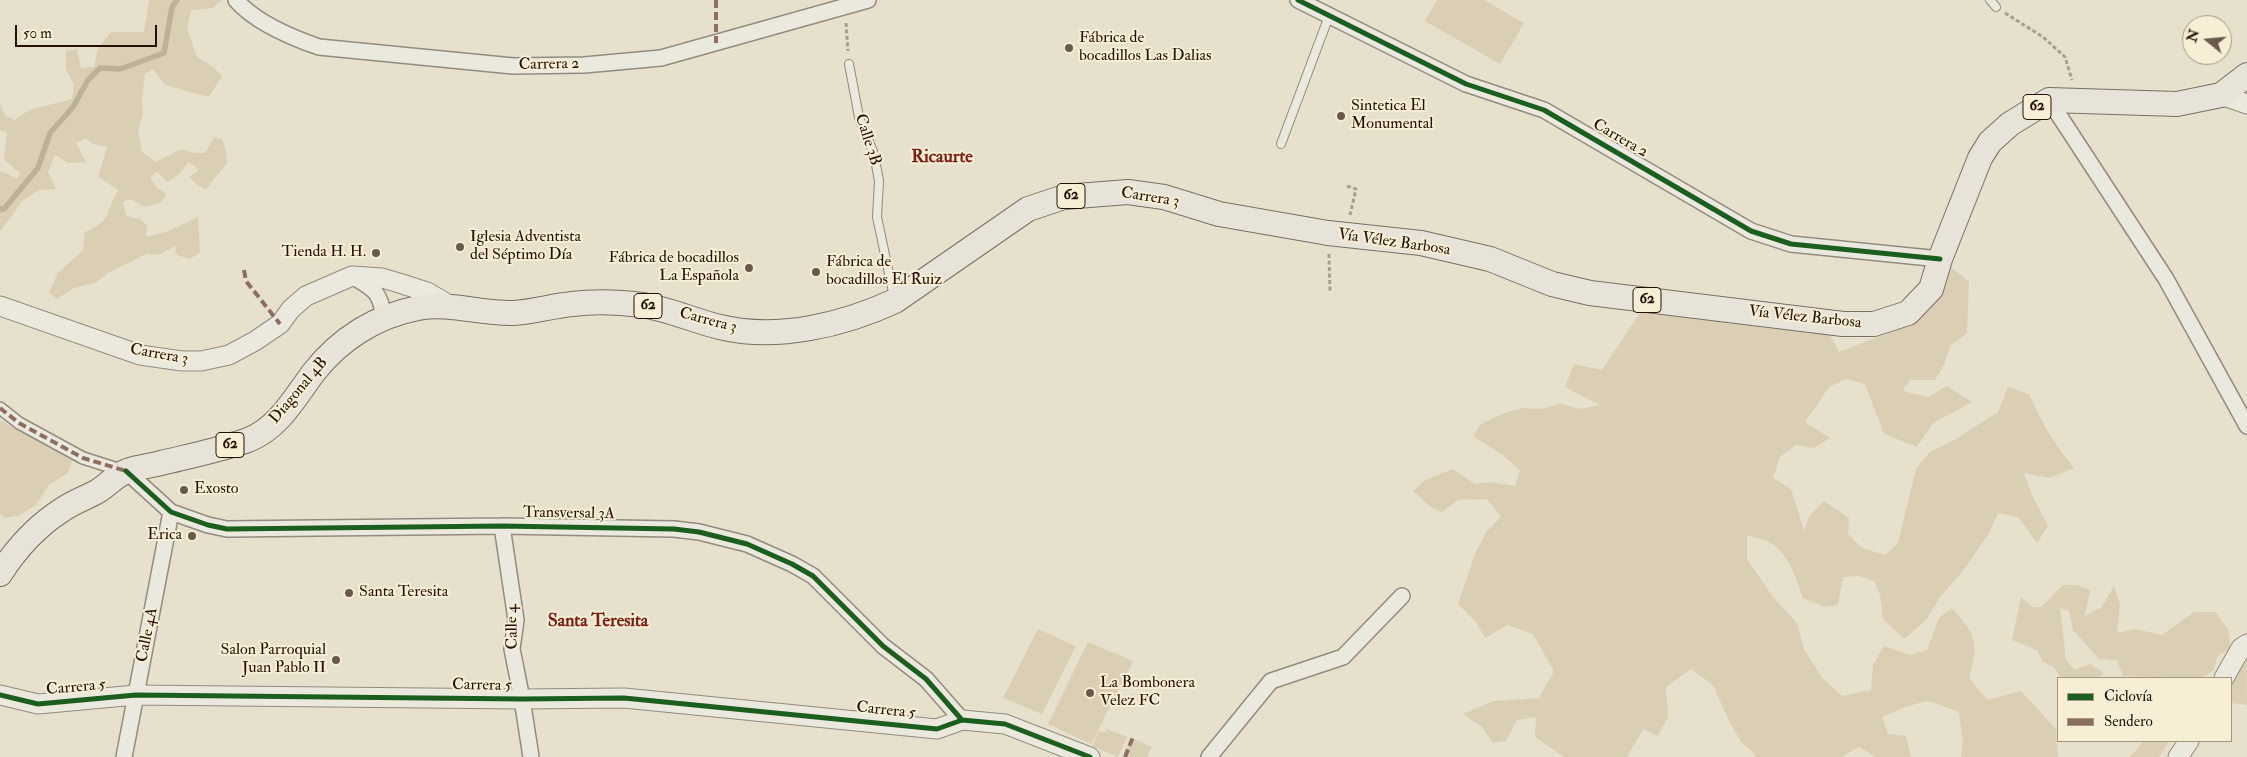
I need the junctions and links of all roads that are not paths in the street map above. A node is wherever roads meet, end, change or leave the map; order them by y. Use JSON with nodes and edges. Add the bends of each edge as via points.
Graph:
{"nodes":[{"id":1,"x":236,"y":0,"type":"edge"},
{"id":2,"x":868,"y":0,"type":"edge"},
{"id":3,"x":1298,"y":0,"type":"edge"},
{"id":4,"x":1990,"y":0,"type":"edge"},
{"id":5,"x":1996,"y":7,"type":"road end"},
{"id":6,"x":1329,"y":16,"type":"junction"},
{"id":7,"x":849,"y":64,"type":"road end"},
{"id":8,"x":2247,"y":74,"type":"edge"},
{"id":9,"x":2220,"y":95,"type":"junction"},
{"id":10,"x":2049,"y":100,"type":"junction"},
{"id":11,"x":2247,"y":104,"type":"edge"},
{"id":12,"x":1281,"y":144,"type":"dead end"},
{"id":13,"x":1337,"y":234,"type":"joint"},
{"id":14,"x":1940,"y":259,"type":"junction"},
{"id":15,"x":352,"y":276,"type":"junction"},
{"id":16,"x":895,"y":301,"type":"junction"},
{"id":17,"x":0,"y":306,"type":"edge"},
{"id":18,"x":451,"y":306,"type":"junction"},
{"id":19,"x":384,"y":318,"type":"junction"},
{"id":20,"x":0,"y":408,"type":"edge"},
{"id":21,"x":2247,"y":426,"type":"edge"},
{"id":22,"x":126,"y":471,"type":"junction"},
{"id":23,"x":171,"y":512,"type":"junction"},
{"id":24,"x":502,"y":526,"type":"junction"},
{"id":25,"x":0,"y":574,"type":"edge"},
{"id":26,"x":1402,"y":596,"type":"dead end"},
{"id":27,"x":2247,"y":644,"type":"edge"},
{"id":28,"x":2225,"y":677,"type":"edge"},
{"id":29,"x":0,"y":695,"type":"edge"},
{"id":30,"x":136,"y":695,"type":"junction"},
{"id":31,"x":522,"y":699,"type":"junction"},
{"id":32,"x":962,"y":720,"type":"junction"},
{"id":33,"x":2188,"y":742,"type":"edge"},
{"id":34,"x":124,"y":757,"type":"edge"},
{"id":35,"x":531,"y":757,"type":"edge"},
{"id":36,"x":1090,"y":757,"type":"edge"},
{"id":37,"x":1209,"y":757,"type":"edge"},
{"id":38,"x":2178,"y":757,"type":"edge"}],
"edges":[{"from":1,"to":2,"type":"street","name":"Carrera 2","via":[[294,39],[319,48],[513,66],[584,65],[661,58]]},
{"from":3,"to":6,"type":"street","name":"Carrera 2"},
{"from":4,"to":5,"type":"lane"},
{"from":6,"to":12,"type":"lane"},
{"from":6,"to":14,"type":"street","name":"Carrera 2","via":[[1466,84],[1544,110],[1751,231],[1791,244]]},
{"from":7,"to":16,"type":"lane","name":"Calle 3B","via":[[859,117],[874,154],[880,181],[877,218]]},
{"from":8,"to":9,"type":"main road","number":"62"},
{"from":9,"to":10,"type":"main road","number":"62","via":[[2177,104]]},
{"from":9,"to":11,"type":"street"},
{"from":10,"to":14,"type":"main road","name":"Vía Vélez Barbosa","number":"62","via":[[2010,124],[1990,142],[1980,158]]},
{"from":10,"to":21,"type":"street","via":[[2166,279]]},
{"from":13,"to":14,"type":"main road","name":"Vía Vélez Barbosa","number":"62","via":[[1421,243],[1482,257],[1552,284],[1590,293],[1843,324],[1874,324],[1908,313],[1930,289]]},
{"from":13,"to":16,"type":"main road","name":"Carrera 3","number":"62","via":[[1219,214],[1164,198],[1128,192],[1064,197],[1028,209]]},
{"from":15,"to":17,"type":"street","name":"Carrera 3","via":[[306,296],[280,324],[255,341],[229,355],[201,361],[140,355]]},
{"from":15,"to":18,"type":"street","name":"Carrera 3","via":[[399,282],[427,292]]},
{"from":15,"to":19,"type":"street","via":[[371,288],[381,300]]},
{"from":16,"to":18,"type":"main road","name":"Carrera 3","number":"62","via":[[843,320],[764,333],[720,327],[672,312],[624,303],[575,304],[513,313]]},
{"from":18,"to":19,"type":"main road","name":"Diagonal 4B","number":"62","via":[[420,308]]},
{"from":19,"to":22,"type":"main road","name":"Diagonal 4B","number":"62","via":[[337,347],[278,418],[251,438],[215,451]]},
{"from":20,"to":22,"type":"street","via":[[18,423],[83,458]]},
{"from":22,"to":23,"type":"street","name":"Transversal 3A"},
{"from":22,"to":25,"type":"main road","name":"Diagonal 4B","number":"62","via":[[47,521],[18,548]]},
{"from":23,"to":24,"type":"street","name":"Transversal 3A","via":[[208,525],[237,529]]},
{"from":23,"to":30,"type":"street","name":"Calle 4A"},
{"from":24,"to":31,"type":"street","name":"Calle 4","via":[[516,620],[512,650]]},
{"from":24,"to":32,"type":"street","name":"Transversal 3A","via":[[674,529],[723,537],[770,553],[813,576],[883,646],[926,679]]},
{"from":26,"to":37,"type":"street","via":[[1343,657],[1271,682]]},
{"from":27,"to":28,"type":"street","via":[[2241,648]]},
{"from":29,"to":30,"type":"street","name":"Carrera 5","via":[[38,704]]},
{"from":30,"to":31,"type":"street","name":"Carrera 5"},
{"from":30,"to":34,"type":"street","name":"Calle 4A"},
{"from":31,"to":32,"type":"street","name":"Carrera 5","via":[[624,698],[937,728]]},
{"from":31,"to":35,"type":"street","name":"Calle 4"},
{"from":32,"to":36,"type":"street","via":[[1006,724]]},
{"from":33,"to":38,"type":"street"}]}
